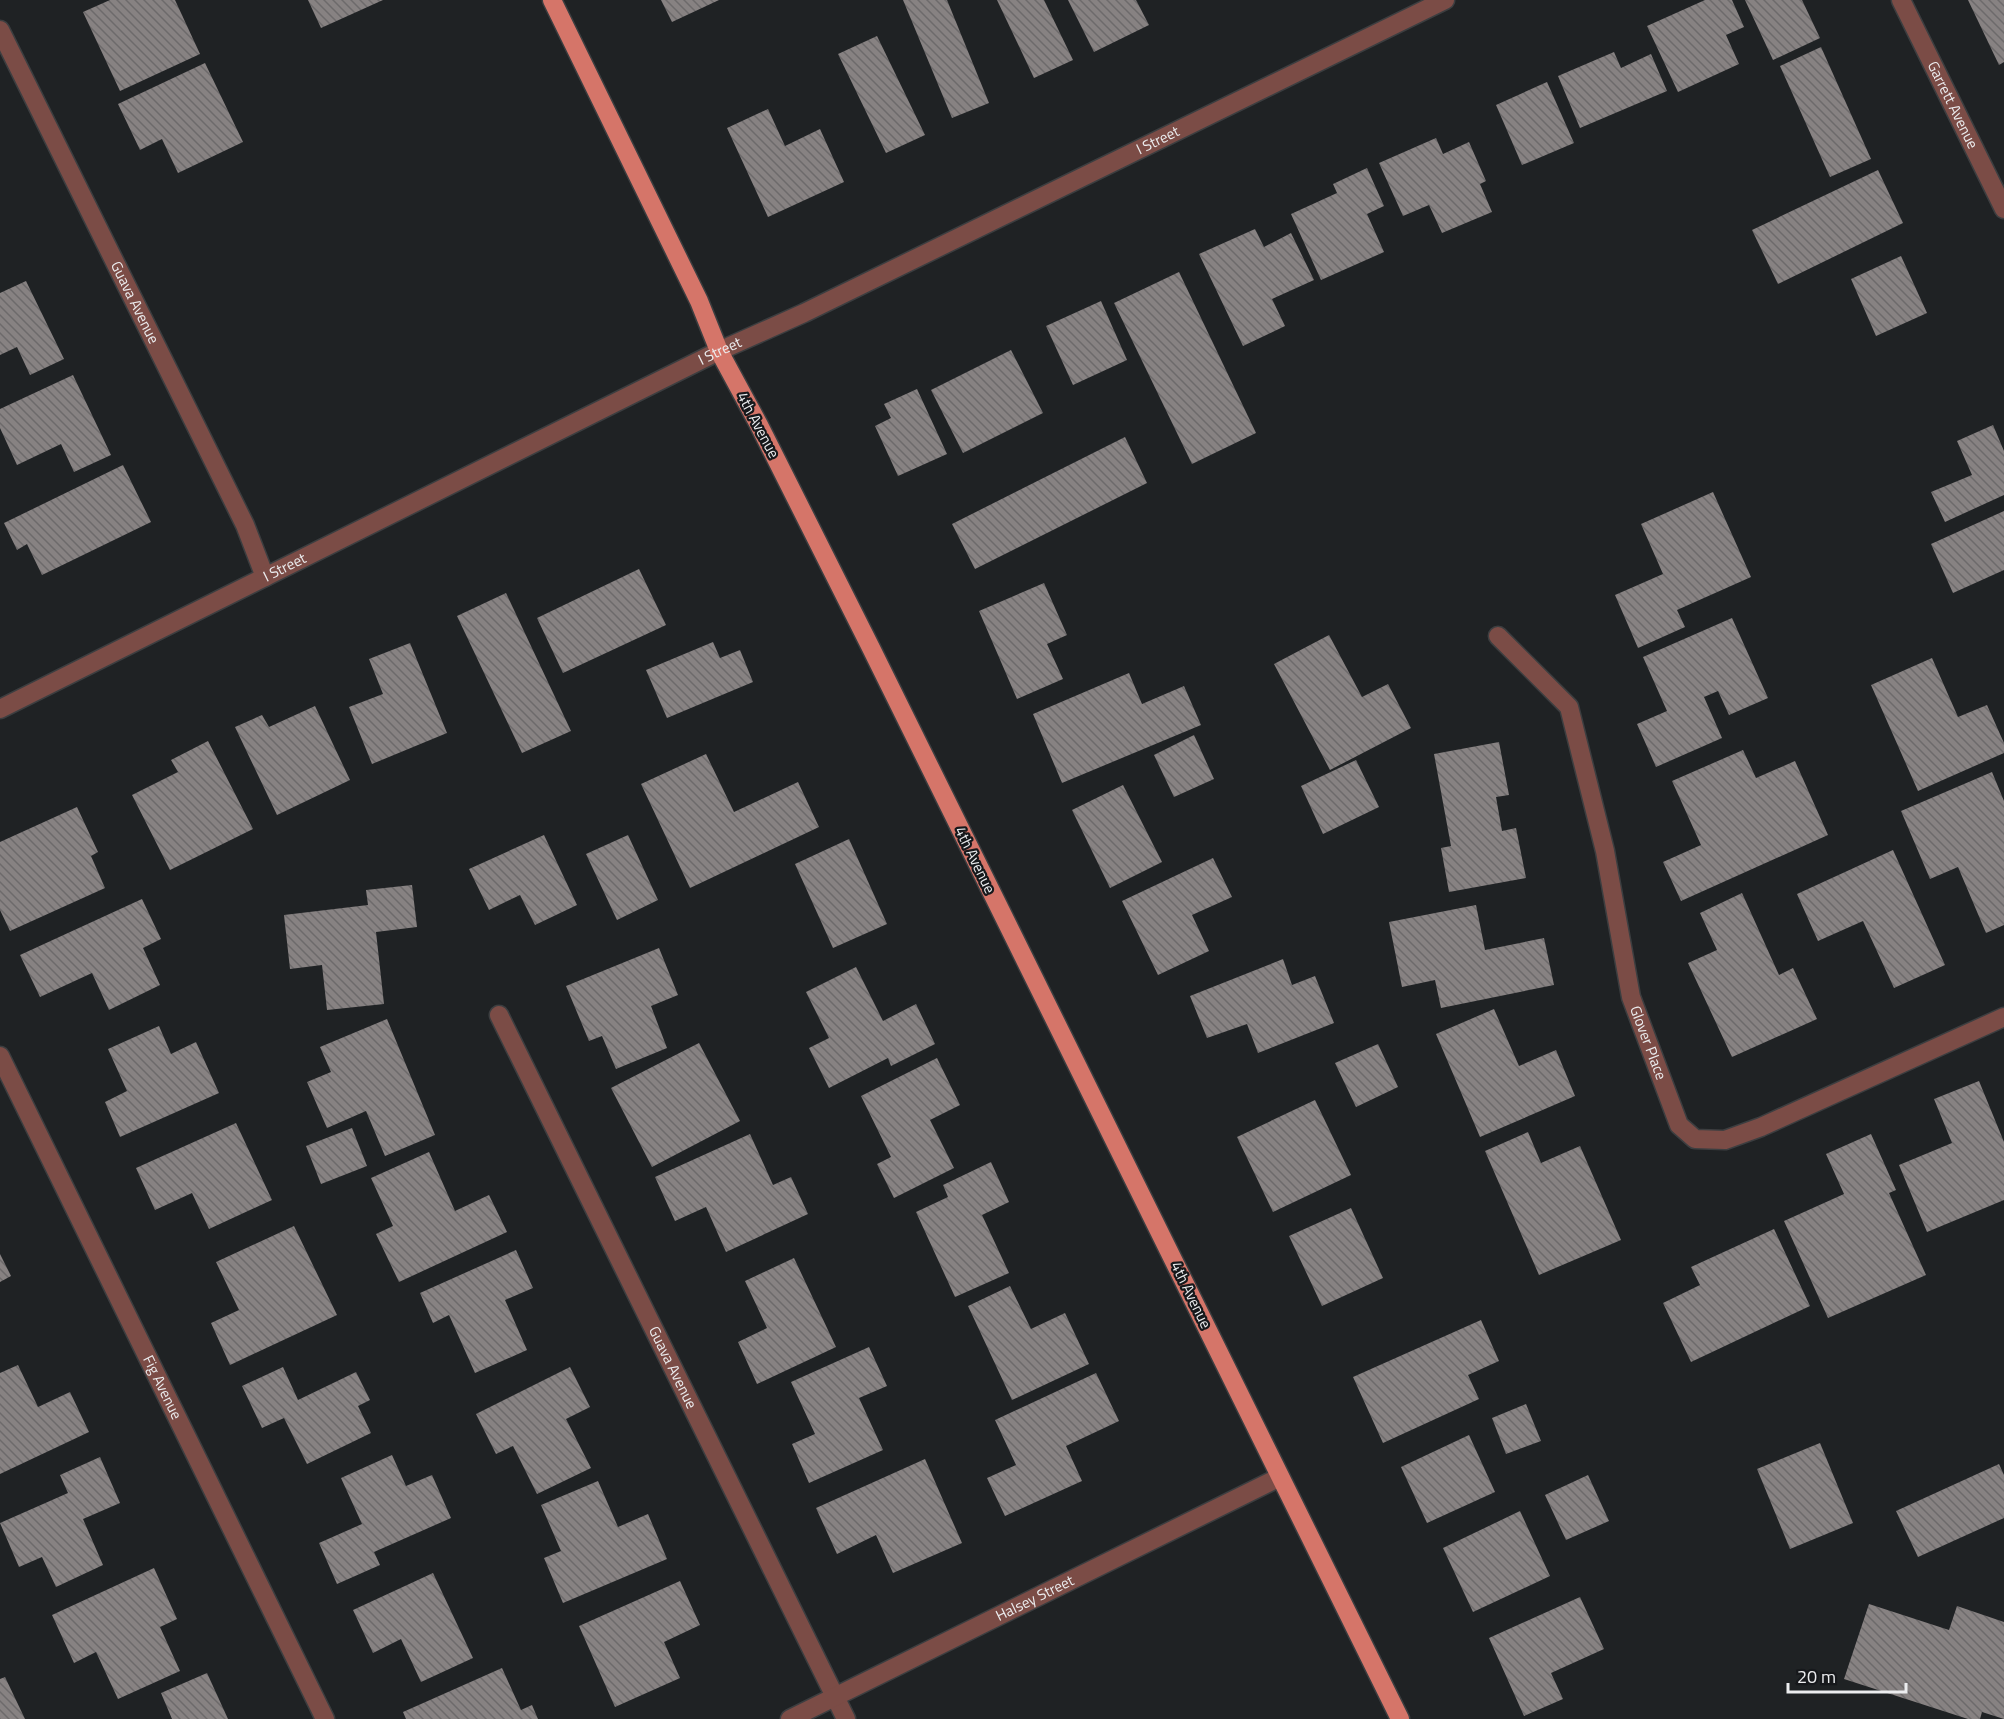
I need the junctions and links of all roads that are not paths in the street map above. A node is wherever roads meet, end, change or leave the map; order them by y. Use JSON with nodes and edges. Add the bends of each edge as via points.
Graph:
{"nodes":[{"id":1,"x":552,"y":0,"type":"edge"},
{"id":2,"x":1445,"y":0,"type":"edge"},
{"id":3,"x":1901,"y":0,"type":"edge"},
{"id":4,"x":0,"y":30,"type":"edge"},
{"id":5,"x":2004,"y":209,"type":"edge"},
{"id":6,"x":719,"y":351,"type":"junction"},
{"id":7,"x":265,"y":577,"type":"junction"},
{"id":8,"x":1498,"y":636,"type":"dead end"},
{"id":9,"x":0,"y":709,"type":"edge"},
{"id":10,"x":500,"y":1016,"type":"dead end"},
{"id":11,"x":2004,"y":1017,"type":"edge"},
{"id":12,"x":0,"y":1056,"type":"edge"},
{"id":13,"x":1280,"y":1477,"type":"junction"},
{"id":14,"x":834,"y":1697,"type":"junction"},
{"id":15,"x":325,"y":1719,"type":"edge"},
{"id":16,"x":790,"y":1719,"type":"edge"},
{"id":17,"x":846,"y":1719,"type":"edge"},
{"id":18,"x":1400,"y":1719,"type":"edge"}],
"edges":[{"from":1,"to":6,"type":"main road","name":"4th Avenue"},
{"from":2,"to":6,"type":"street","name":"I Street"},
{"from":3,"to":5,"type":"street","name":"Garrett Avenue"},
{"from":4,"to":7,"type":"street","name":"Guava Avenue","via":[[245,525]]},
{"from":6,"to":7,"type":"street","name":"I Street"},
{"from":6,"to":13,"type":"main road","name":"4th Avenue","via":[[830,567]]},
{"from":7,"to":9,"type":"street","name":"I Street"},
{"from":8,"to":11,"type":"street","name":"Glover Place","via":[[1569,708],[1605,851],[1631,997],[1679,1125],[1695,1139],[1725,1140],[1761,1127]]},
{"from":10,"to":14,"type":"street","name":"Guava Avenue"},
{"from":12,"to":15,"type":"street","name":"Fig Avenue"},
{"from":13,"to":14,"type":"street","name":"Halsey Street"},
{"from":13,"to":18,"type":"main road","name":"4th Avenue"},
{"from":14,"to":16,"type":"street","name":"Halsey Street"},
{"from":14,"to":17,"type":"street","name":"Guava Avenue"}]}
